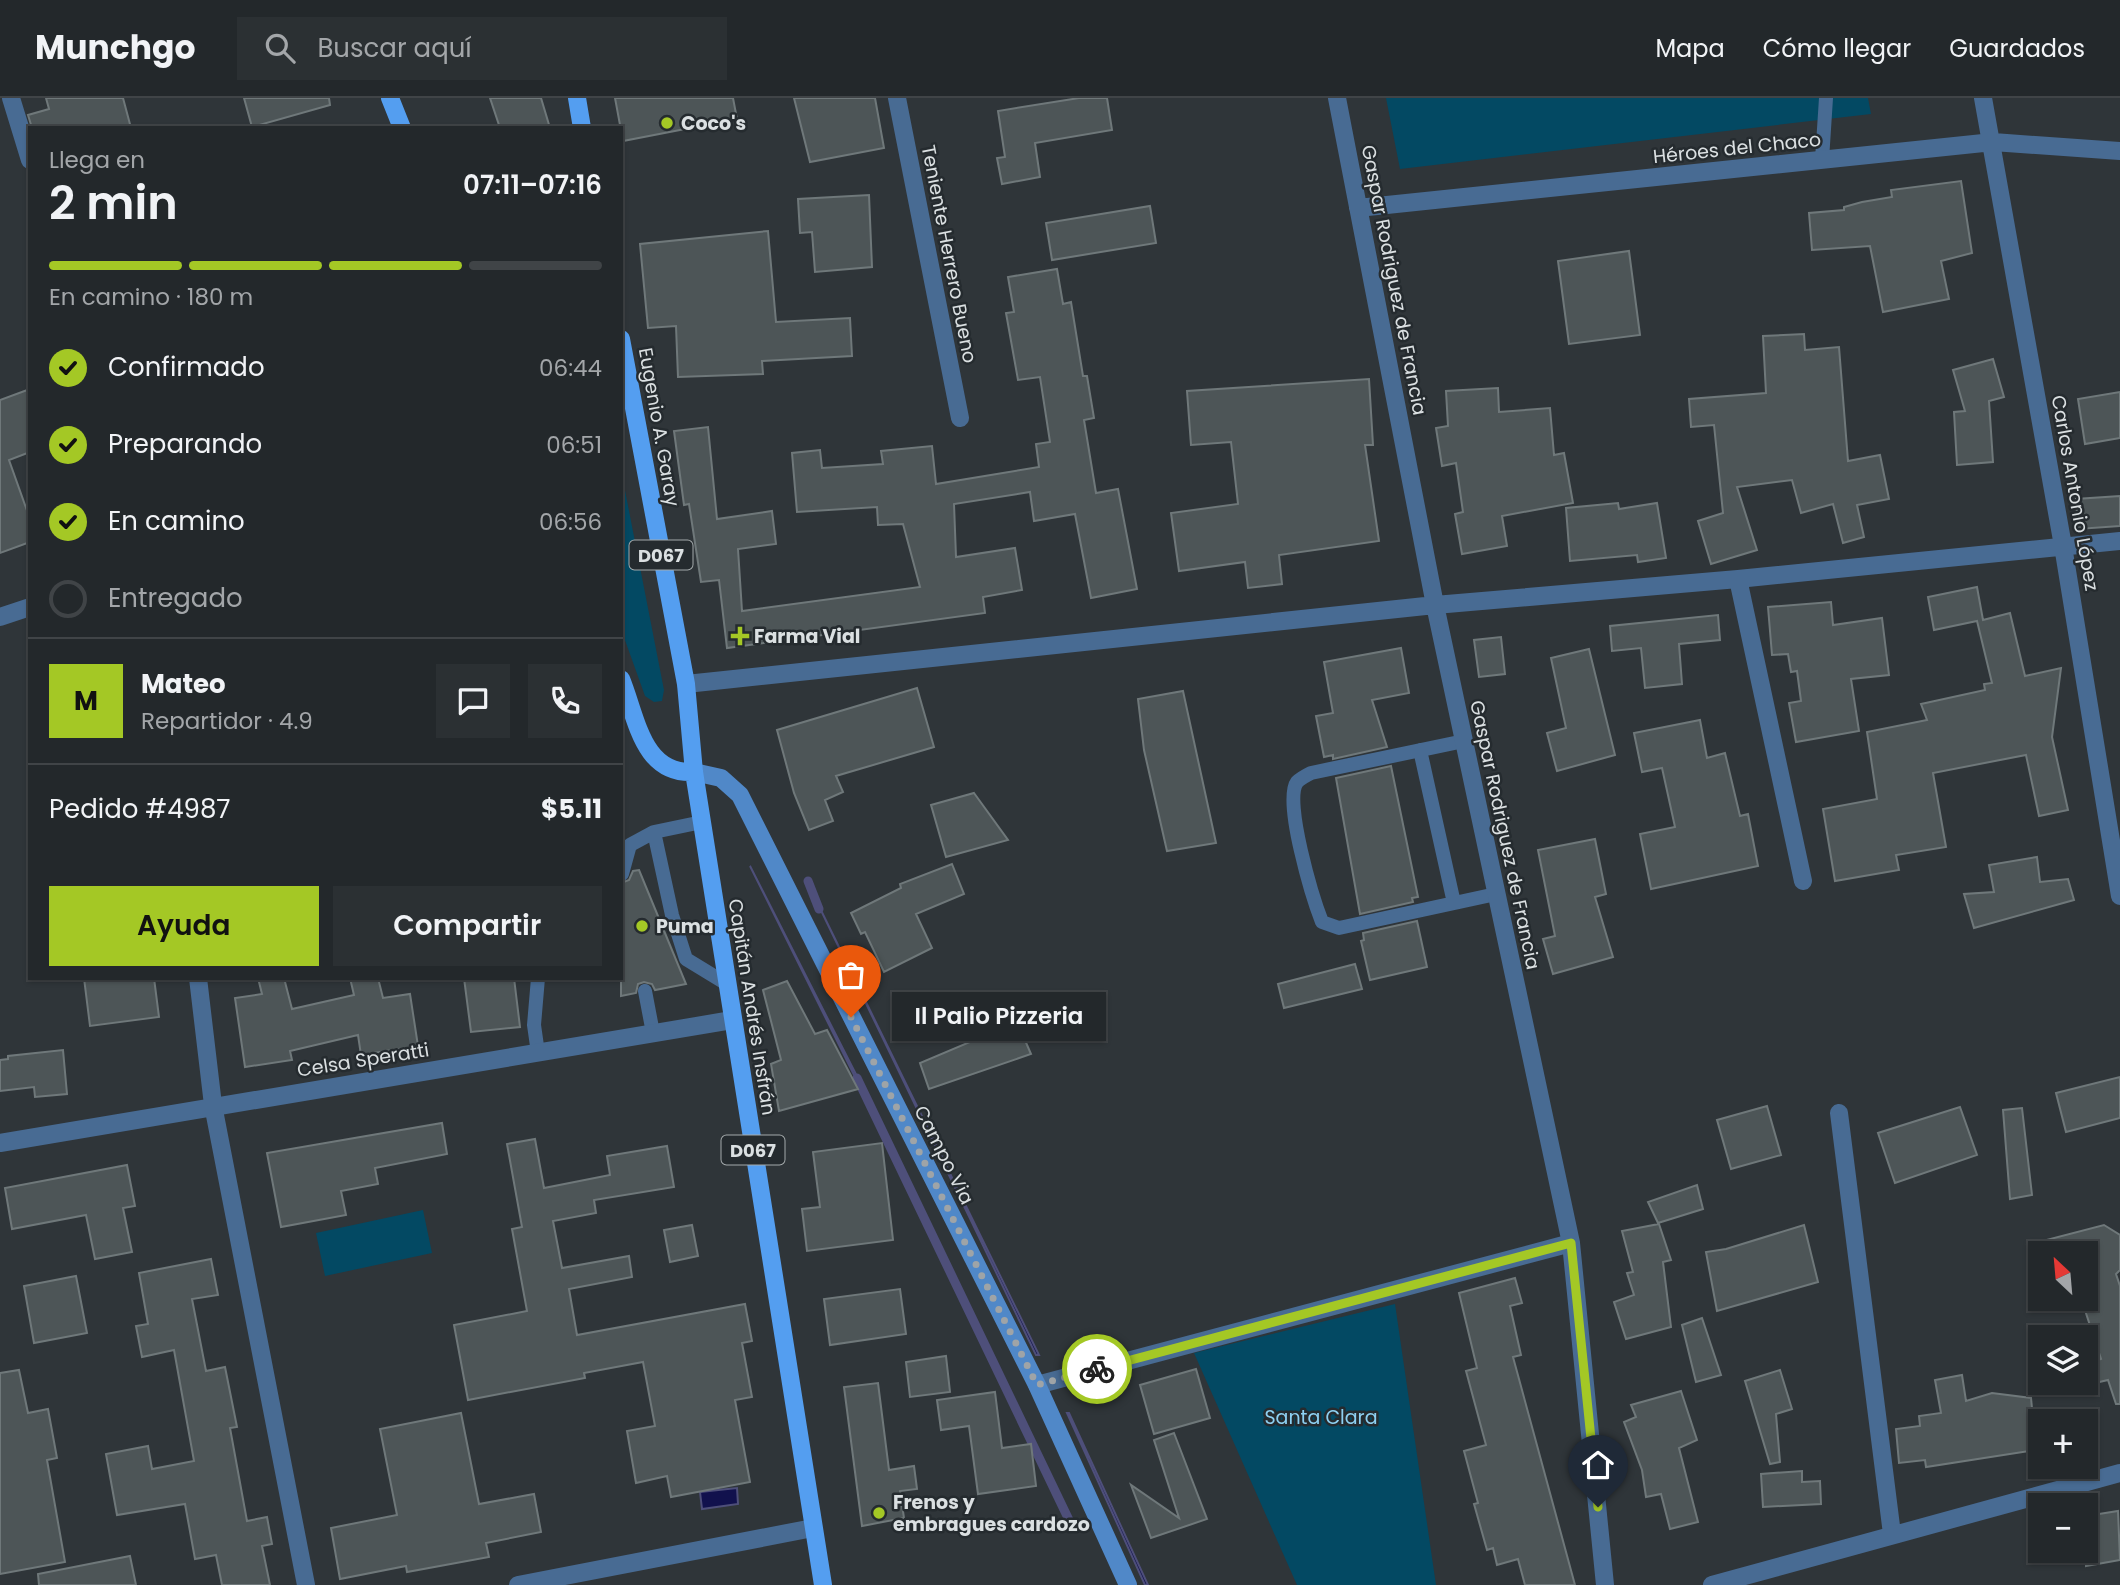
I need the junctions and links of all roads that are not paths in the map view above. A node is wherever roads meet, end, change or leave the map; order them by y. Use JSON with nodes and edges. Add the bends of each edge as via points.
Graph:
{"nodes":[{"id":1,"x":11,"y":98,"type":"edge"},
{"id":2,"x":390,"y":98,"type":"edge"},
{"id":3,"x":577,"y":98,"type":"edge"},
{"id":4,"x":897,"y":98,"type":"edge"},
{"id":5,"x":1337,"y":98,"type":"edge"},
{"id":6,"x":1826,"y":98,"type":"edge"},
{"id":7,"x":1983,"y":98,"type":"edge"},
{"id":8,"x":400,"y":126,"type":"edge"},
{"id":9,"x":582,"y":126,"type":"edge"},
{"id":10,"x":1993,"y":142,"type":"junction"},
{"id":11,"x":2120,"y":151,"type":"edge"},
{"id":12,"x":28,"y":153,"type":"edge"},
{"id":13,"x":1822,"y":160,"type":"junction"},
{"id":14,"x":1359,"y":208,"type":"junction"},
{"id":15,"x":623,"y":350,"type":"edge"},
{"id":16,"x":960,"y":418,"type":"dead end"},
{"id":17,"x":2120,"y":541,"type":"edge"},
{"id":18,"x":2063,"y":546,"type":"junction"},
{"id":19,"x":1738,"y":579,"type":"junction"},
{"id":20,"x":1434,"y":605,"type":"junction"},
{"id":21,"x":28,"y":608,"type":"edge"},
{"id":22,"x":0,"y":617,"type":"edge"},
{"id":23,"x":686,"y":684,"type":"junction"},
{"id":24,"x":623,"y":685,"type":"edge"},
{"id":25,"x":1464,"y":741,"type":"junction"},
{"id":26,"x":1420,"y":750,"type":"junction"},
{"id":27,"x":694,"y":772,"type":"junction"},
{"id":28,"x":702,"y":822,"type":"junction"},
{"id":29,"x":2114,"y":828,"type":"edge"},
{"id":30,"x":654,"y":832,"type":"junction"},
{"id":31,"x":623,"y":870,"type":"edge"},
{"id":32,"x":1803,"y":881,"type":"dead end"},
{"id":33,"x":1496,"y":894,"type":"junction"},
{"id":34,"x":2120,"y":897,"type":"edge"},
{"id":35,"x":1454,"y":903,"type":"junction"},
{"id":36,"x":198,"y":980,"type":"edge"},
{"id":37,"x":538,"y":980,"type":"edge"},
{"id":38,"x":727,"y":984,"type":"junction"},
{"id":39,"x":645,"y":991,"type":"dead end"},
{"id":40,"x":733,"y":1020,"type":"junction"},
{"id":41,"x":653,"y":1033,"type":"junction"},
{"id":42,"x":538,"y":1053,"type":"junction"},
{"id":43,"x":213,"y":1105,"type":"junction"},
{"id":44,"x":1839,"y":1113,"type":"dead end"},
{"id":45,"x":0,"y":1143,"type":"edge"},
{"id":46,"x":1571,"y":1243,"type":"junction"},
{"id":47,"x":1037,"y":1385,"type":"junction"},
{"id":48,"x":2120,"y":1473,"type":"edge"},
{"id":49,"x":813,"y":1528,"type":"junction"},
{"id":50,"x":1892,"y":1534,"type":"junction"},
{"id":51,"x":306,"y":1585,"type":"edge"},
{"id":52,"x":518,"y":1585,"type":"edge"},
{"id":53,"x":823,"y":1585,"type":"edge"},
{"id":54,"x":1128,"y":1585,"type":"edge"},
{"id":55,"x":1605,"y":1585,"type":"edge"},
{"id":56,"x":1712,"y":1585,"type":"edge"}],
"edges":[{"from":1,"to":12,"type":"street"},
{"from":2,"to":8,"type":"main road"},
{"from":3,"to":9,"type":"main road"},
{"from":4,"to":16,"type":"street","name":"Teniente Herrero Bueno"},
{"from":5,"to":14,"type":"street","name":"Gaspar Rodriguez de Francia"},
{"from":6,"to":13,"type":"lane"},
{"from":7,"to":10,"type":"street","name":"Carlos Antonio López"},
{"from":10,"to":11,"type":"street","name":"Héroes del Chaco"},
{"from":10,"to":13,"type":"street","name":"Héroes del Chaco"},
{"from":10,"to":18,"type":"street","name":"Carlos Antonio López"},
{"from":13,"to":14,"type":"street","name":"Héroes del Chaco"},
{"from":14,"to":20,"type":"street","name":"Gaspar Rodriguez de Francia"},
{"from":15,"to":23,"type":"main road","name":"Eugenio A. Garay","number":"D067"},
{"from":17,"to":18,"type":"street"},
{"from":18,"to":19,"type":"street"},
{"from":18,"to":29,"type":"street","name":"Carlos Antonio López"},
{"from":19,"to":20,"type":"street"},
{"from":19,"to":32,"type":"street"},
{"from":20,"to":23,"type":"street"},
{"from":20,"to":25,"type":"street","name":"Gaspar Rodriguez de Francia"},
{"from":21,"to":22,"type":"street"},
{"from":23,"to":27,"type":"main road","name":"Eugenio A. Garay","number":"D067"},
{"from":24,"to":27,"type":"main road","via":[[653,758],[675,773]]},
{"from":25,"to":26,"type":"lane"},
{"from":25,"to":33,"type":"street","name":"Gaspar Rodriguez de Francia"},
{"from":26,"to":35,"type":"lane"},
{"from":26,"to":35,"type":"lane","via":[[1311,773],[1297,782],[1294,816],[1322,922],[1339,928]]},
{"from":27,"to":28,"type":"main road","name":"Capitán Andrés Insfrán","number":"D067"},
{"from":27,"to":47,"type":"street","name":"Campo Via","via":[[721,778],[740,795]]},
{"from":28,"to":30,"type":"lane"},
{"from":28,"to":38,"type":"main road","name":"Capitán Andrés Insfrán","number":"D067"},
{"from":29,"to":34,"type":"street","name":"Carlos Antonio López"},
{"from":30,"to":31,"type":"lane","via":[[630,845]]},
{"from":30,"to":38,"type":"lane","via":[[686,959]]},
{"from":33,"to":35,"type":"lane"},
{"from":33,"to":46,"type":"street","name":"Gaspar Rodriguez de Francia"},
{"from":36,"to":43,"type":"street"},
{"from":37,"to":42,"type":"lane","via":[[534,1025]]},
{"from":38,"to":40,"type":"main road","name":"Capitán Andrés Insfrán","number":"D067"},
{"from":39,"to":41,"type":"lane"},
{"from":40,"to":41,"type":"street","name":"Celsa Speratti"},
{"from":40,"to":49,"type":"main road","name":"Capitán Andrés Insfrán","number":"D067"},
{"from":41,"to":42,"type":"street","name":"Celsa Speratti"},
{"from":42,"to":43,"type":"street","name":"Celsa Speratti"},
{"from":43,"to":45,"type":"street","name":"Celsa Speratti"},
{"from":43,"to":51,"type":"street"},
{"from":44,"to":50,"type":"street"},
{"from":46,"to":47,"type":"street"},
{"from":46,"to":55,"type":"street","name":"Gaspar Rodriguez de Francia"},
{"from":47,"to":54,"type":"street","name":"Campo Via"},
{"from":48,"to":50,"type":"street"},
{"from":49,"to":52,"type":"street"},
{"from":49,"to":53,"type":"main road","name":"Capitán Andrés Insfrán","number":"D067"},
{"from":50,"to":56,"type":"street"}]}
